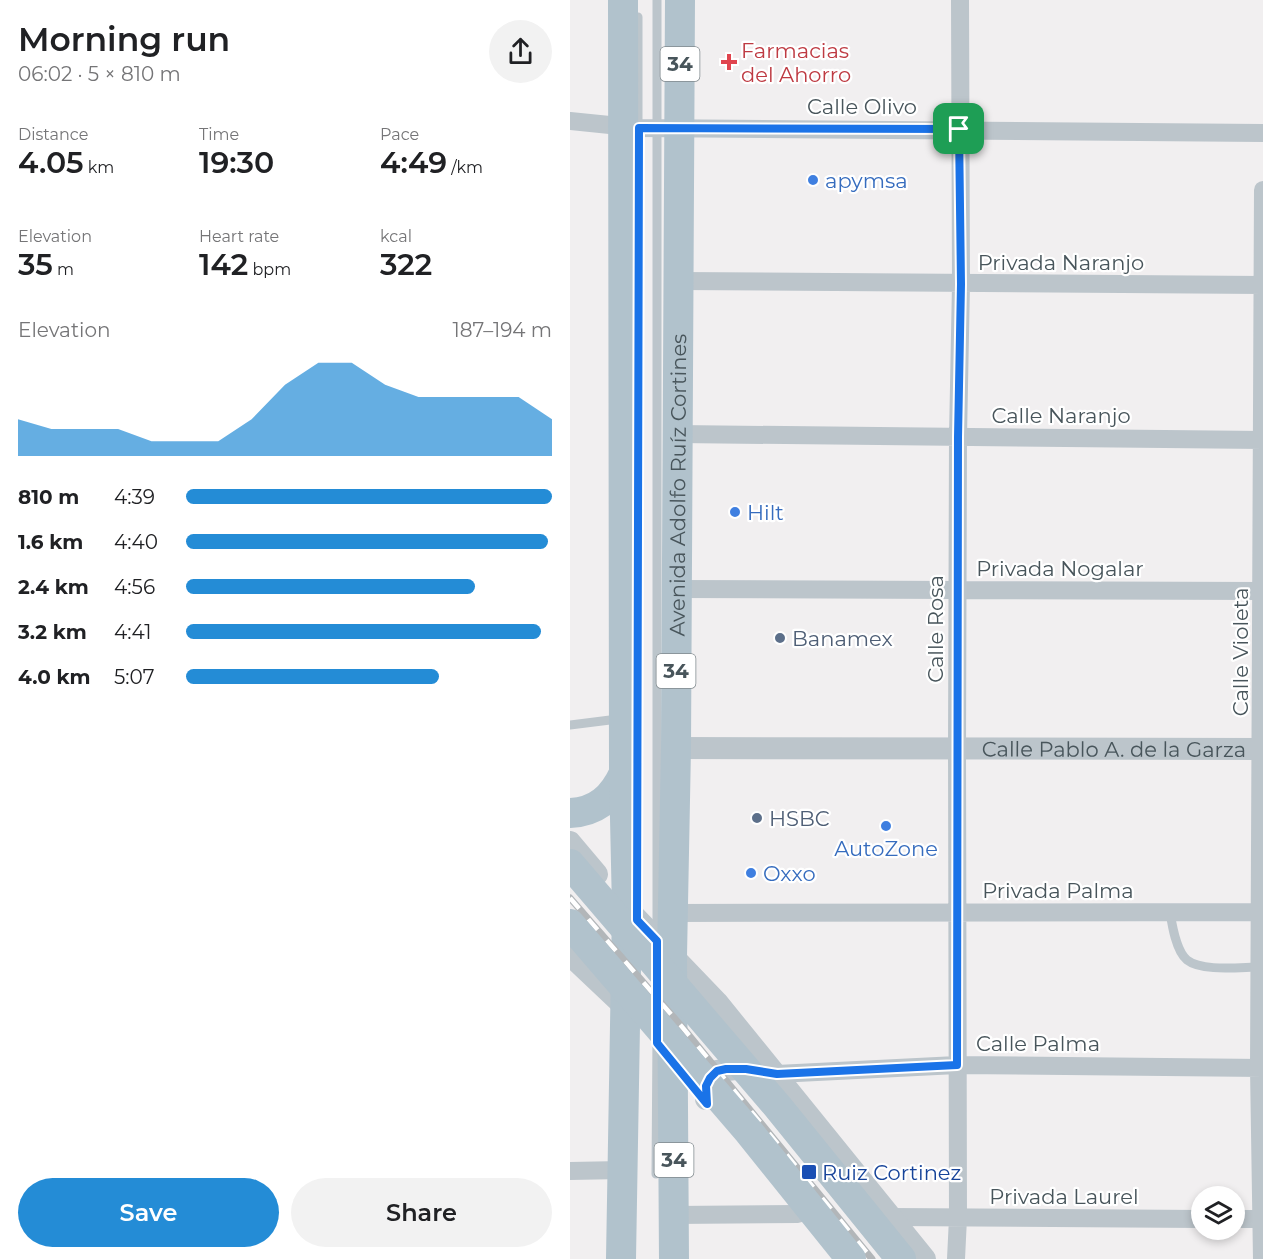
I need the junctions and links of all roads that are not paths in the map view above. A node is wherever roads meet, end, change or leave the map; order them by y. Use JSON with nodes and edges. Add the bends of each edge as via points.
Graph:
{"nodes":[{"id":1,"x":657,"y":0,"type":"edge"},
{"id":2,"x":680,"y":0,"type":"edge"},
{"id":3,"x":960,"y":0,"type":"edge"},
{"id":4,"x":631,"y":6,"type":"edge"},
{"id":5,"x":570,"y":121,"type":"edge"},
{"id":6,"x":650,"y":128,"type":"junction"},
{"id":7,"x":959,"y":129,"type":"junction"},
{"id":8,"x":1263,"y":133,"type":"edge"},
{"id":9,"x":1263,"y":190,"type":"edge"},
{"id":10,"x":680,"y":281,"type":"junction"},
{"id":11,"x":961,"y":284,"type":"junction"},
{"id":12,"x":1263,"y":285,"type":"edge"},
{"id":13,"x":638,"y":368,"type":"dead end"},
{"id":14,"x":678,"y":434,"type":"junction"},
{"id":15,"x":958,"y":437,"type":"junction"},
{"id":16,"x":1263,"y":440,"type":"edge"},
{"id":17,"x":676,"y":589,"type":"junction"},
{"id":18,"x":958,"y":590,"type":"junction"},
{"id":19,"x":1263,"y":591,"type":"edge"},
{"id":20,"x":624,"y":719,"type":"junction"},
{"id":21,"x":570,"y":725,"type":"edge"},
{"id":22,"x":676,"y":748,"type":"junction"},
{"id":23,"x":1263,"y":749,"type":"edge"},
{"id":24,"x":957,"y":750,"type":"junction"},
{"id":25,"x":624,"y":773,"type":"junction"},
{"id":26,"x":570,"y":813,"type":"edge"},
{"id":27,"x":572,"y":851,"type":"edge"},
{"id":28,"x":570,"y":871,"type":"edge"},
{"id":29,"x":633,"y":904,"type":"junction"},
{"id":30,"x":958,"y":912,"type":"junction"},
{"id":31,"x":1170,"y":912,"type":"junction"},
{"id":32,"x":1262,"y":912,"type":"edge"},
{"id":33,"x":672,"y":913,"type":"junction"},
{"id":34,"x":570,"y":924,"type":"edge"},
{"id":35,"x":664,"y":948,"type":"junction"},
{"id":36,"x":570,"y":955,"type":"edge"},
{"id":37,"x":1260,"y":967,"type":"junction"},
{"id":38,"x":630,"y":1012,"type":"junction"},
{"id":39,"x":665,"y":1052,"type":"junction"},
{"id":40,"x":635,"y":1062,"type":"dead end"},
{"id":41,"x":957,"y":1065,"type":"junction"},
{"id":42,"x":1261,"y":1068,"type":"edge"},
{"id":43,"x":777,"y":1074,"type":"junction"},
{"id":44,"x":707,"y":1104,"type":"junction"},
{"id":45,"x":622,"y":1170,"type":"junction"},
{"id":46,"x":570,"y":1171,"type":"edge"},
{"id":47,"x":656,"y":1174,"type":"dead end"},
{"id":48,"x":798,"y":1214,"type":"junction"},
{"id":49,"x":674,"y":1215,"type":"junction"},
{"id":50,"x":891,"y":1217,"type":"junction"},
{"id":51,"x":958,"y":1218,"type":"junction"},
{"id":52,"x":1191,"y":1219,"type":"edge"},
{"id":53,"x":1245,"y":1219,"type":"edge"},
{"id":54,"x":1262,"y":1219,"type":"edge"},
{"id":55,"x":621,"y":1259,"type":"edge"},
{"id":56,"x":674,"y":1259,"type":"edge"},
{"id":57,"x":836,"y":1259,"type":"edge"},
{"id":58,"x":851,"y":1259,"type":"edge"},
{"id":59,"x":901,"y":1259,"type":"edge"},
{"id":60,"x":925,"y":1259,"type":"edge"},
{"id":61,"x":956,"y":1259,"type":"edge"},
{"id":62,"x":1262,"y":1259,"type":"edge"}],
"edges":[{"from":1,"to":6,"type":"lane"},
{"from":2,"to":6,"type":"main road","name":"Avenida Adolfo Ruíz Cortines","number":"34"},
{"from":3,"to":7,"type":"street","name":"Calle Rosa"},
{"from":4,"to":6,"type":"main road","name":"Avenida Adolfo Ruíz Cortines","number":"34"},
{"from":5,"to":6,"type":"street","name":"Calle Olivo"},
{"from":6,"to":7,"type":"street","name":"Calle Olivo"},
{"from":6,"to":10,"type":"main road","name":"Avenida Adolfo Ruíz Cortines","number":"34"},
{"from":6,"to":13,"type":"lane"},
{"from":6,"to":20,"type":"main road","name":"Avenida Adolfo Ruíz Cortines","number":"34"},
{"from":6,"to":35,"type":"lane"},
{"from":7,"to":8,"type":"street","name":"Calle Olivo"},
{"from":7,"to":11,"type":"street","name":"Calle Rosa"},
{"from":9,"to":12,"type":"street","name":"Calle Violeta"},
{"from":10,"to":11,"type":"street","name":"Privada Naranjo"},
{"from":10,"to":14,"type":"main road","name":"Avenida Adolfo Ruíz Cortines","number":"34"},
{"from":11,"to":12,"type":"street","name":"Privada Naranjo"},
{"from":11,"to":15,"type":"street","name":"Calle Rosa"},
{"from":12,"to":16,"type":"street","name":"Calle Violeta"},
{"from":14,"to":15,"type":"street","name":"Calle Naranjo"},
{"from":14,"to":17,"type":"main road","name":"Avenida Adolfo Ruíz Cortines","number":"34"},
{"from":15,"to":16,"type":"street","name":"Calle Naranjo"},
{"from":15,"to":18,"type":"street","name":"Calle Rosa"},
{"from":16,"to":19,"type":"street","name":"Calle Violeta"},
{"from":17,"to":18,"type":"street","name":"Privada Nogalar"},
{"from":17,"to":22,"type":"main road","name":"Avenida Adolfo Ruíz Cortines","number":"34"},
{"from":18,"to":19,"type":"street","name":"Privada Nogalar"},
{"from":18,"to":24,"type":"street","name":"Calle Rosa"},
{"from":19,"to":23,"type":"street","name":"Calle Violeta"},
{"from":20,"to":21,"type":"lane"},
{"from":20,"to":25,"type":"main road","name":"Avenida Adolfo Ruíz Cortines","number":"34"},
{"from":22,"to":24,"type":"street","name":"Calle Pablo A. de la Garza"},
{"from":22,"to":33,"type":"main road","name":"Avenida Adolfo Ruíz Cortines","number":"34"},
{"from":23,"to":24,"type":"street","name":"Calle Pablo A. de la Garza"},
{"from":23,"to":32,"type":"street","name":"Calle Violeta"},
{"from":24,"to":30,"type":"street","name":"Calle Rosa"},
{"from":25,"to":26,"type":"main road","via":[[604,801],[585,811]]},
{"from":25,"to":29,"type":"main road","name":"Avenida Adolfo Ruíz Cortines","number":"34"},
{"from":27,"to":28,"type":"street","via":[[574,862]]},
{"from":27,"to":29,"type":"street"},
{"from":27,"to":59,"type":"main road","bridge":true},
{"from":29,"to":35,"type":"street"},
{"from":29,"to":38,"type":"main road","name":"Avenida Adolfo Ruíz Cortines","number":"34"},
{"from":30,"to":31,"type":"street","name":"Privada Palma"},
{"from":30,"to":33,"type":"street","name":"Privada Palma"},
{"from":30,"to":41,"type":"street","name":"Calle Rosa"},
{"from":31,"to":32,"type":"street","name":"Privada Palma"},
{"from":31,"to":37,"type":"lane","via":[[1175,938],[1186,959],[1204,967]]},
{"from":32,"to":37,"type":"street","name":"Calle Violeta"},
{"from":33,"to":35,"type":"main road","name":"Avenida Adolfo Ruíz Cortines","number":"34"},
{"from":34,"to":58,"type":"main road","bridge":true,"via":[[749,1132]]},
{"from":35,"to":39,"type":"main road","name":"Avenida Adolfo Ruíz Cortines","number":"34"},
{"from":35,"to":43,"type":"street","via":[[717,1002]]},
{"from":36,"to":38,"type":"street"},
{"from":37,"to":42,"type":"street","name":"Calle Violeta"},
{"from":38,"to":39,"type":"street"},
{"from":38,"to":40,"type":"lane"},
{"from":38,"to":45,"type":"main road","name":"Avenida Adolfo Ruíz Cortines","number":"34"},
{"from":39,"to":44,"type":"street"},
{"from":39,"to":47,"type":"lane"},
{"from":39,"to":49,"type":"main road","name":"Avenida Adolfo Ruíz Cortines","number":"34"},
{"from":41,"to":42,"type":"street","name":"Calle Palma"},
{"from":41,"to":43,"type":"street","name":"Calle Palma"},
{"from":41,"to":51,"type":"street","name":"Calle Rosa"},
{"from":42,"to":54,"type":"street","name":"Calle Violeta"},
{"from":43,"to":44,"type":"street","via":[[746,1069],[717,1071],[706,1086]]},
{"from":43,"to":50,"type":"street"},
{"from":44,"to":48,"type":"street"},
{"from":45,"to":46,"type":"street"},
{"from":45,"to":55,"type":"main road","name":"Avenida Adolfo Ruíz Cortines","number":"34"},
{"from":48,"to":49,"type":"street"},
{"from":48,"to":57,"type":"street"},
{"from":49,"to":56,"type":"main road","name":"Avenida Adolfo Ruíz Cortines","number":"34"},
{"from":50,"to":51,"type":"street","name":"Privada Laurel"},
{"from":50,"to":60,"type":"street"},
{"from":51,"to":52,"type":"street","name":"Privada Laurel"},
{"from":51,"to":61,"type":"street","name":"Calle Rosa"},
{"from":53,"to":54,"type":"street"},
{"from":54,"to":62,"type":"street","name":"Calle Violeta"}]}
